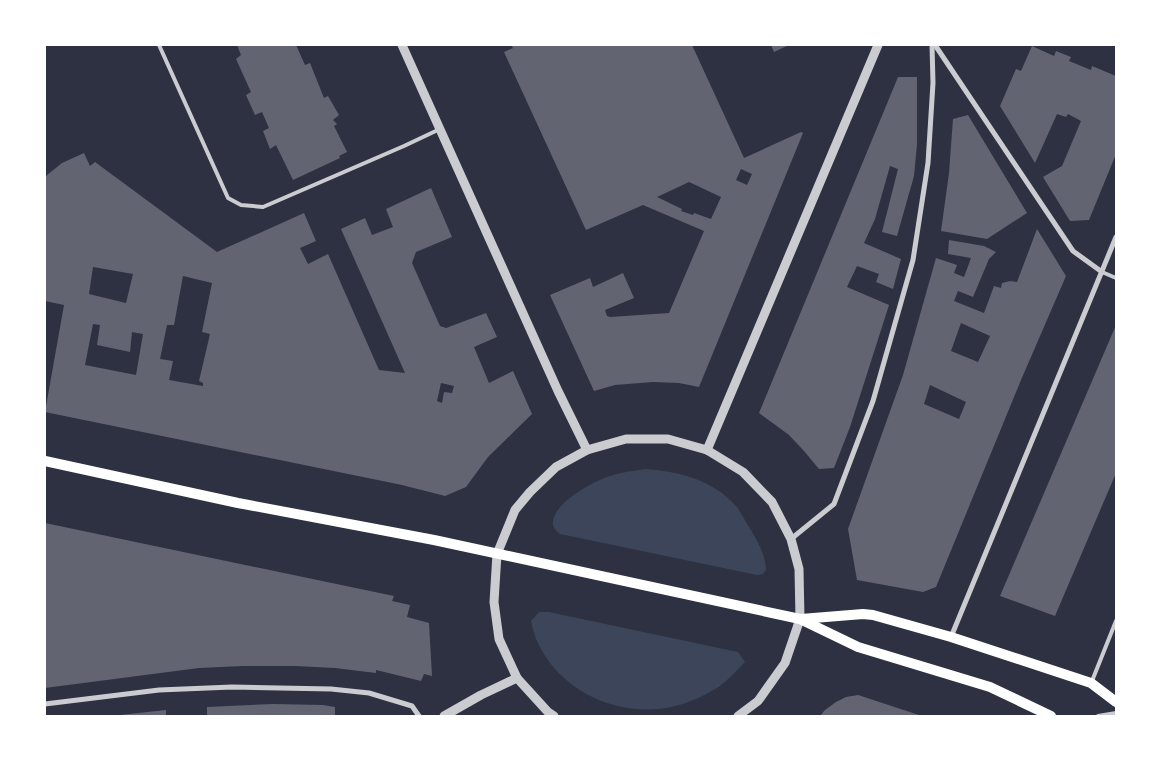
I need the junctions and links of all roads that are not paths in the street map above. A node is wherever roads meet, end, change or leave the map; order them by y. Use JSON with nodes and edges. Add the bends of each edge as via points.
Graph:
{"nodes":[{"id":1,"x":160,"y":45,"type":"edge"},
{"id":2,"x":402,"y":45,"type":"edge"},
{"id":3,"x":878,"y":45,"type":"edge"},
{"id":4,"x":933,"y":45,"type":"edge"},
{"id":5,"x":440,"y":129,"type":"junction"},
{"id":6,"x":1116,"y":237,"type":"edge"},
{"id":7,"x":1102,"y":272,"type":"junction"},
{"id":8,"x":1116,"y":278,"type":"edge"},
{"id":9,"x":587,"y":450,"type":"junction"},
{"id":10,"x":707,"y":450,"type":"junction"},
{"id":11,"x":45,"y":461,"type":"edge"},
{"id":12,"x":791,"y":539,"type":"junction"},
{"id":13,"x":497,"y":554,"type":"junction"},
{"id":14,"x":800,"y":619,"type":"junction"},
{"id":15,"x":1116,"y":621,"type":"edge"},
{"id":16,"x":951,"y":637,"type":"junction"},
{"id":17,"x":517,"y":678,"type":"junction"},
{"id":18,"x":1091,"y":683,"type":"junction"},
{"id":19,"x":1116,"y":702,"type":"edge"},
{"id":20,"x":45,"y":704,"type":"edge"},
{"id":21,"x":1116,"y":713,"type":"edge"},
{"id":22,"x":419,"y":716,"type":"edge"},
{"id":23,"x":444,"y":716,"type":"edge"},
{"id":24,"x":554,"y":716,"type":"edge"},
{"id":25,"x":738,"y":716,"type":"edge"},
{"id":26,"x":1051,"y":716,"type":"edge"},
{"id":27,"x":1098,"y":716,"type":"edge"}],
"edges":[{"from":1,"to":5,"type":"lane","via":[[228,198],[241,205],[263,207]]},
{"from":2,"to":5,"type":"street"},
{"from":3,"to":10,"type":"street"},
{"from":4,"to":7,"type":"street","via":[[1073,251]]},
{"from":4,"to":12,"type":"street","via":[[928,163],[913,260],[873,401],[834,504]]},
{"from":5,"to":9,"type":"street"},
{"from":6,"to":7,"type":"street"},
{"from":7,"to":8,"type":"lane"},
{"from":7,"to":16,"type":"street"},
{"from":9,"to":10,"type":"street","via":[[626,439],[668,439]]},
{"from":9,"to":13,"type":"street","via":[[556,467],[530,492],[515,510]]},
{"from":10,"to":12,"type":"street","via":[[743,472],[772,502]]},
{"from":11,"to":13,"type":"main road"},
{"from":12,"to":14,"type":"street","via":[[799,569]]},
{"from":13,"to":14,"type":"main road"},
{"from":13,"to":17,"type":"street","via":[[494,602],[499,639]]},
{"from":14,"to":16,"type":"main road","via":[[873,615]]},
{"from":14,"to":25,"type":"street","via":[[785,663],[758,701]]},
{"from":14,"to":26,"type":"main road","via":[[858,647],[990,687]]},
{"from":15,"to":18,"type":"lane"},
{"from":16,"to":18,"type":"main road"},
{"from":17,"to":23,"type":"street"},
{"from":17,"to":24,"type":"street"},
{"from":18,"to":19,"type":"main road"},
{"from":20,"to":22,"type":"street","via":[[159,690],[232,687],[331,689],[377,695],[412,706]]},
{"from":21,"to":27,"type":"lane"}]}
